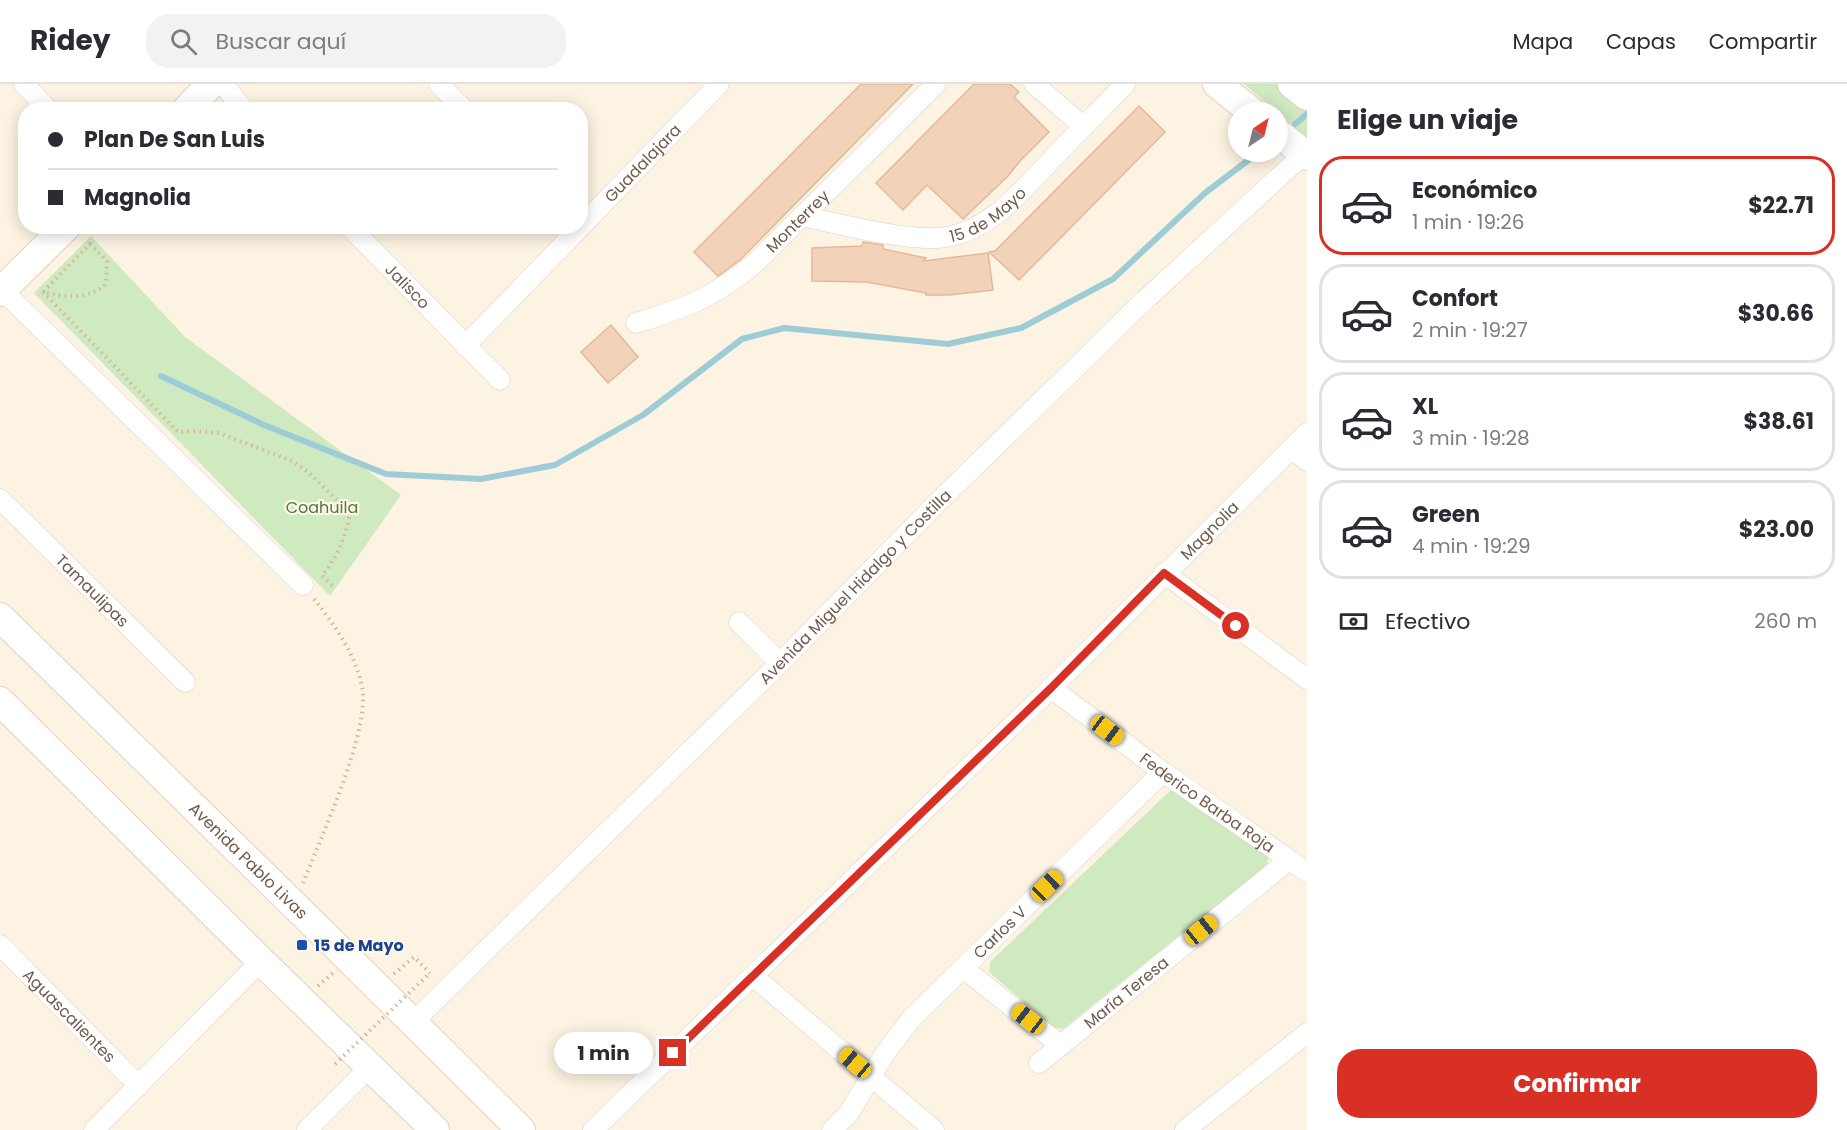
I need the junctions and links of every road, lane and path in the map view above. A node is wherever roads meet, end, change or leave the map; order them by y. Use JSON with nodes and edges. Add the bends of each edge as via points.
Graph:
{"nodes":[{"id":1,"x":24,"y":84,"type":"edge"},
{"id":2,"x":211,"y":84,"type":"edge"},
{"id":3,"x":223,"y":84,"type":"edge"},
{"id":4,"x":439,"y":84,"type":"edge"},
{"id":5,"x":718,"y":84,"type":"edge"},
{"id":6,"x":936,"y":84,"type":"edge"},
{"id":7,"x":1034,"y":84,"type":"edge"},
{"id":8,"x":1125,"y":84,"type":"edge"},
{"id":9,"x":1217,"y":84,"type":"edge"},
{"id":10,"x":1292,"y":84,"type":"edge"},
{"id":11,"x":1307,"y":96,"type":"edge"},
{"id":12,"x":41,"y":102,"type":"edge"},
{"id":13,"x":194,"y":102,"type":"edge"},
{"id":14,"x":238,"y":102,"type":"edge"},
{"id":15,"x":456,"y":102,"type":"edge"},
{"id":16,"x":1240,"y":102,"type":"edge"},
{"id":17,"x":1084,"y":127,"type":"junction"},
{"id":18,"x":1288,"y":141,"type":"edge"},
{"id":19,"x":1306,"y":155,"type":"edge"},
{"id":20,"x":802,"y":216,"type":"junction"},
{"id":21,"x":588,"y":219,"type":"edge"},
{"id":22,"x":60,"y":234,"type":"edge"},
{"id":23,"x":357,"y":234,"type":"edge"},
{"id":24,"x":573,"y":234,"type":"edge"},
{"id":25,"x":1,"y":290,"type":"edge"},
{"id":26,"x":43,"y":291,"type":"junction"},
{"id":27,"x":636,"y":323,"type":"dead end"},
{"id":28,"x":465,"y":346,"type":"junction"},
{"id":29,"x":500,"y":380,"type":"dead end"},
{"id":30,"x":1307,"y":433,"type":"edge"},
{"id":31,"x":1299,"y":454,"type":"edge"},
{"id":32,"x":0,"y":499,"type":"edge"},
{"id":33,"x":1164,"y":573,"type":"junction"},
{"id":34,"x":303,"y":585,"type":"joint"},
{"id":35,"x":335,"y":588,"type":"dead end"},
{"id":36,"x":0,"y":617,"type":"edge"},
{"id":37,"x":739,"y":622,"type":"dead end"},
{"id":38,"x":780,"y":663,"type":"junction"},
{"id":39,"x":1307,"y":679,"type":"edge"},
{"id":40,"x":185,"y":682,"type":"dead end"},
{"id":41,"x":1051,"y":688,"type":"junction"},
{"id":42,"x":0,"y":701,"type":"edge"},
{"id":43,"x":1163,"y":772,"type":"junction"},
{"id":44,"x":1289,"y":860,"type":"junction"},
{"id":45,"x":1307,"y":872,"type":"edge"},
{"id":46,"x":295,"y":906,"type":"junction"},
{"id":47,"x":0,"y":945,"type":"edge"},
{"id":48,"x":414,"y":957,"type":"dead end"},
{"id":49,"x":261,"y":961,"type":"junction"},
{"id":50,"x":963,"y":968,"type":"junction"},
{"id":51,"x":753,"y":976,"type":"junction"},
{"id":52,"x":412,"y":1023,"type":"junction"},
{"id":53,"x":1305,"y":1037,"type":"edge"},
{"id":54,"x":1060,"y":1045,"type":"junction"},
{"id":55,"x":1039,"y":1063,"type":"dead end"},
{"id":56,"x":335,"y":1065,"type":"dead end"},
{"id":57,"x":370,"y":1067,"type":"junction"},
{"id":58,"x":872,"y":1077,"type":"junction"},
{"id":59,"x":139,"y":1086,"type":"junction"},
{"id":60,"x":1194,"y":1128,"type":"edge"},
{"id":61,"x":94,"y":1130,"type":"edge"},
{"id":62,"x":307,"y":1130,"type":"edge"},
{"id":63,"x":435,"y":1130,"type":"edge"},
{"id":64,"x":521,"y":1130,"type":"edge"},
{"id":65,"x":593,"y":1130,"type":"edge"},
{"id":66,"x":832,"y":1130,"type":"edge"},
{"id":67,"x":934,"y":1130,"type":"edge"}],
"edges":[{"from":1,"to":12,"type":"street"},
{"from":2,"to":13,"type":"main road"},
{"from":3,"to":14,"type":"street"},
{"from":4,"to":15,"type":"street"},
{"from":5,"to":21,"type":"street","name":"Guadalajara"},
{"from":6,"to":20,"type":"street","name":"Monterrey"},
{"from":7,"to":17,"type":"street"},
{"from":8,"to":17,"type":"street","name":"15 de Mayo"},
{"from":9,"to":16,"type":"main road"},
{"from":10,"to":11,"type":"main road"},
{"from":17,"to":20,"type":"street","name":"15 de Mayo","via":[[1012,201],[968,231],[945,237],[912,236]]},
{"from":18,"to":19,"type":"main road"},
{"from":19,"to":38,"type":"street","name":"Avenida Miguel Hidalgo y Costilla","via":[[1145,300]]},
{"from":20,"to":27,"type":"street","name":"Monterrey","via":[[731,283],[684,308]]},
{"from":22,"to":25,"type":"main road"},
{"from":23,"to":28,"type":"street","name":"Jalisco"},
{"from":24,"to":28,"type":"street","name":"Guadalajara"},
{"from":25,"to":34,"type":"street"},
{"from":26,"to":26,"type":"path","via":[[90,244],[107,261],[104,287],[87,296]]},
{"from":26,"to":35,"type":"path","via":[[178,432],[219,433],[292,461],[308,471],[350,513],[344,540],[322,576]]},
{"from":28,"to":29,"type":"street","name":"Jalisco"},
{"from":30,"to":31,"type":"street","name":"Magnolia"},
{"from":31,"to":33,"type":"street","name":"Magnolia"},
{"from":32,"to":40,"type":"street","name":"Tamaulipas"},
{"from":33,"to":39,"type":"street"},
{"from":33,"to":41,"type":"street","name":"Magnolia"},
{"from":34,"to":46,"type":"path","via":[[324,611],[354,662],[363,688],[363,710],[357,740]]},
{"from":36,"to":46,"type":"main road","name":"Avenida Pablo Livas"},
{"from":37,"to":38,"type":"street"},
{"from":38,"to":52,"type":"street","name":"Avenida Miguel Hidalgo y Costilla"},
{"from":41,"to":43,"type":"street","name":"Federico Barba Roja"},
{"from":41,"to":51,"type":"street","name":"Magnolia"},
{"from":42,"to":49,"type":"main road"},
{"from":43,"to":44,"type":"street","name":"Federico Barba Roja"},
{"from":43,"to":50,"type":"street","name":"Carlos V"},
{"from":44,"to":45,"type":"street","name":"Federico Barba Roja"},
{"from":44,"to":54,"type":"street","name":"María Teresa"},
{"from":46,"to":52,"type":"main road","name":"Avenida Pablo Livas"},
{"from":47,"to":59,"type":"street","name":"Aguascalientes"},
{"from":48,"to":56,"type":"path","bridge":true,"via":[[430,973]]},
{"from":49,"to":57,"type":"main road"},
{"from":49,"to":59,"type":"street"},
{"from":50,"to":54,"type":"street"},
{"from":50,"to":58,"type":"street","name":"Carlos V","via":[[911,1019]]},
{"from":51,"to":58,"type":"street"},
{"from":51,"to":65,"type":"street","name":"Magnolia"},
{"from":52,"to":64,"type":"main road","name":"Avenida Pablo Livas"},
{"from":53,"to":60,"type":"street"},
{"from":54,"to":55,"type":"street","name":"María Teresa"},
{"from":57,"to":62,"type":"street"},
{"from":57,"to":63,"type":"main road"},
{"from":58,"to":66,"type":"street","name":"Carlos V","via":[[849,1113]]},
{"from":58,"to":67,"type":"street"},
{"from":59,"to":61,"type":"street"}]}
